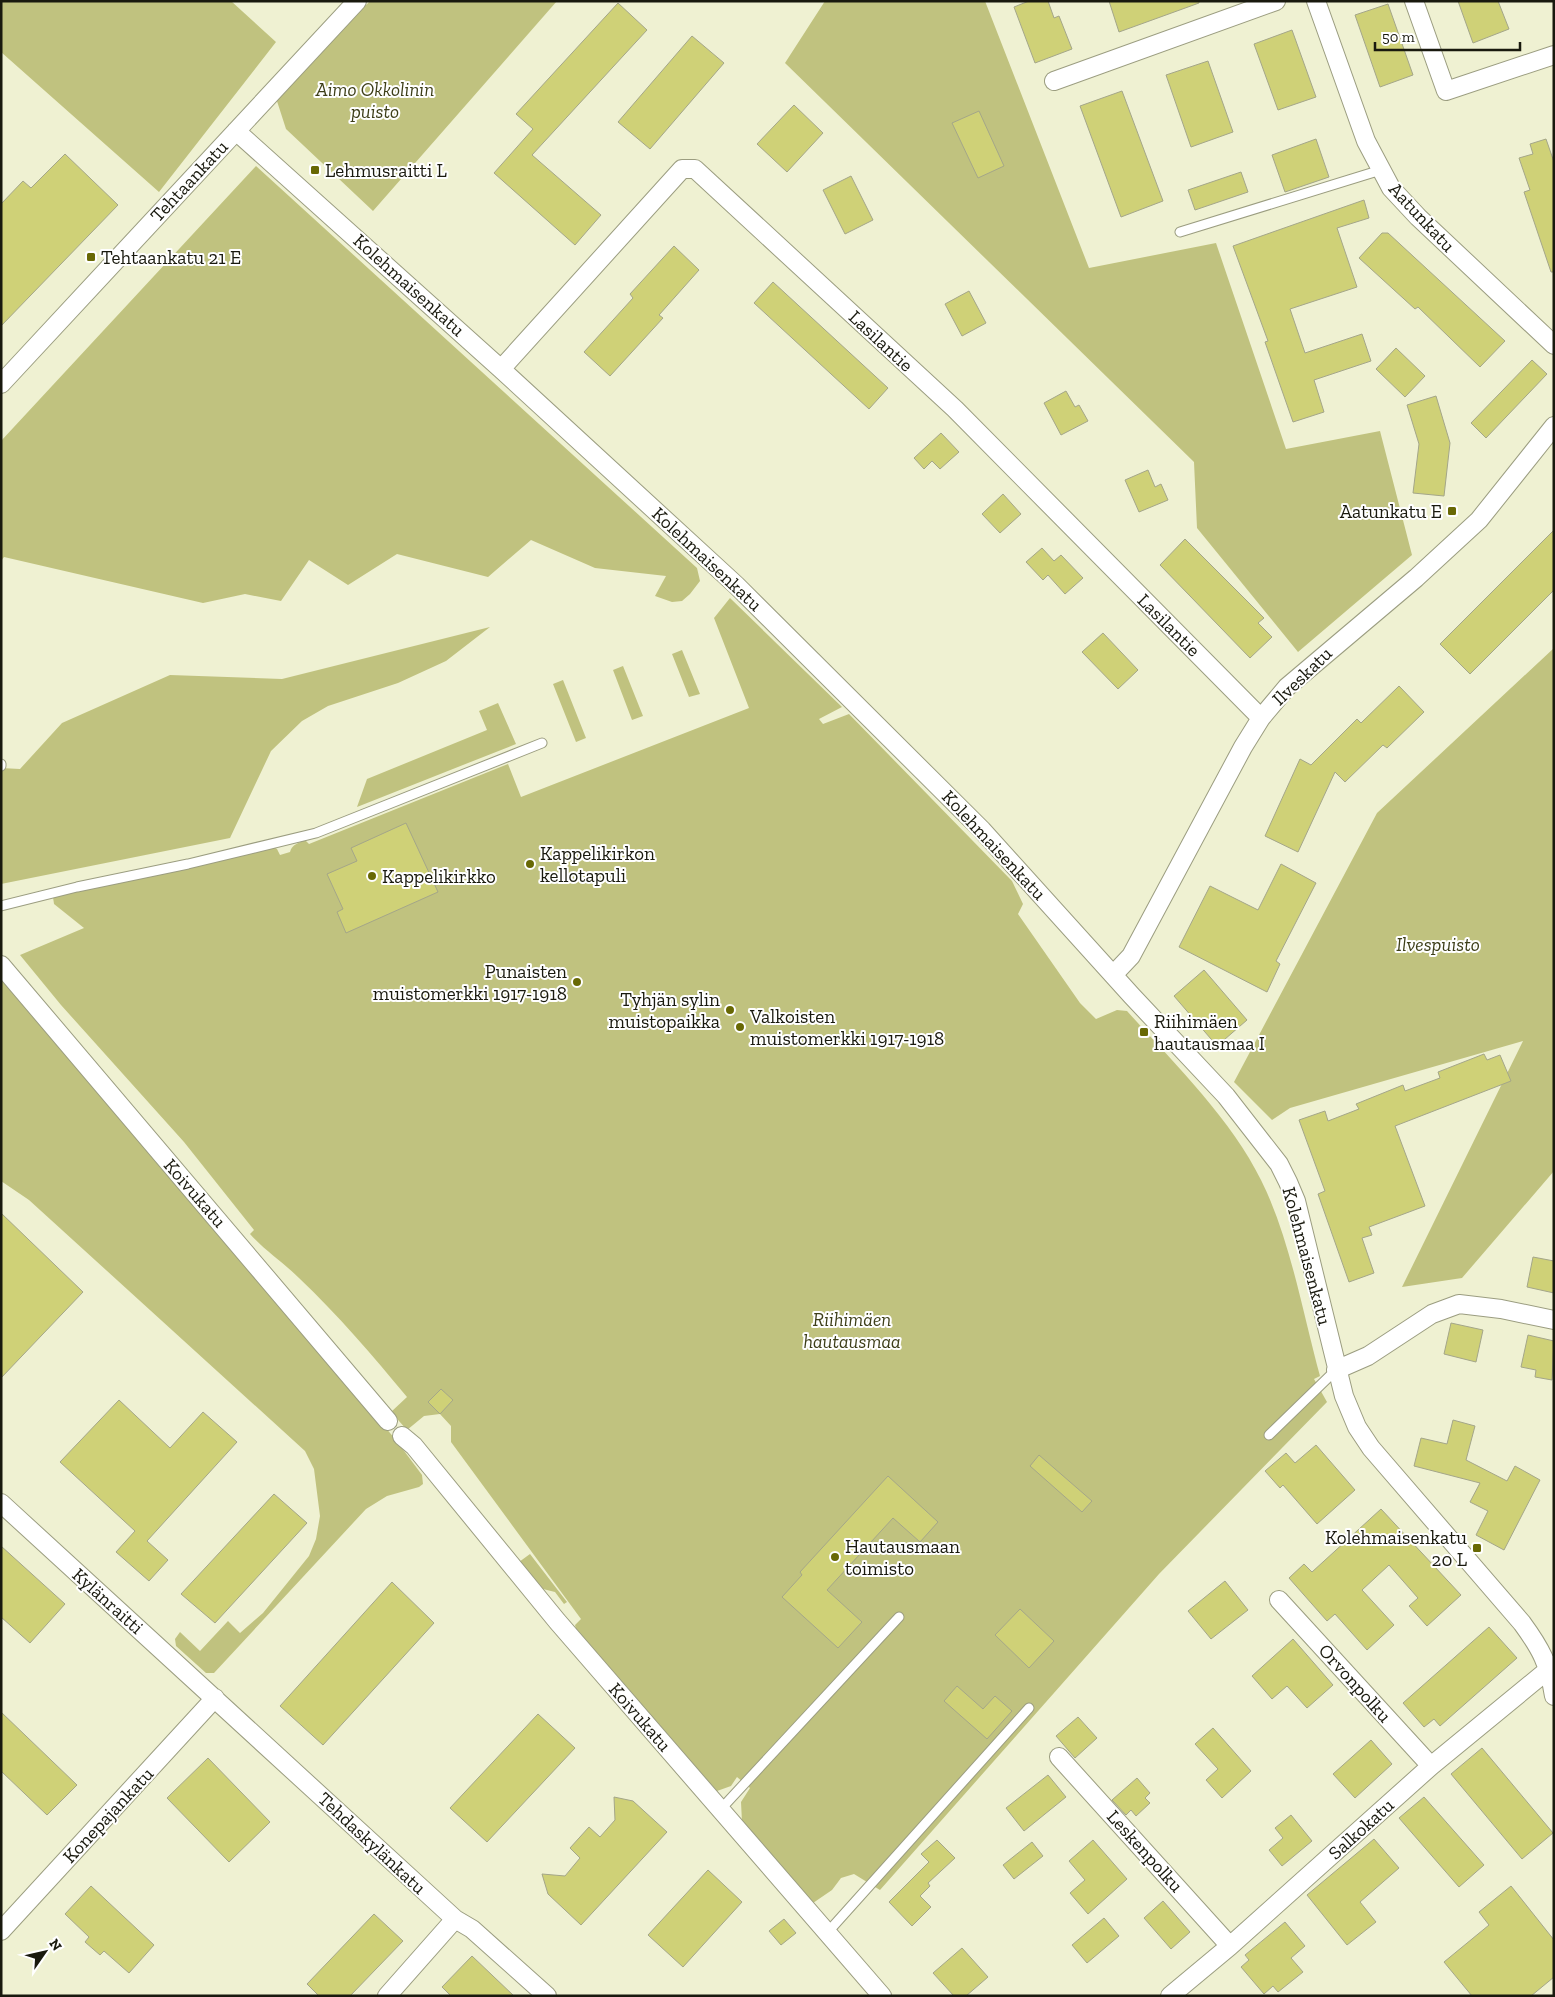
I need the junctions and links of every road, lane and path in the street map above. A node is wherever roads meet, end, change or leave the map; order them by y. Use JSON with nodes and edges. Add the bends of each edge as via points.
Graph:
{"nodes":[{"id":1,"x":357,"y":1,"type":"edge"},
{"id":2,"x":1276,"y":1,"type":"edge"},
{"id":3,"x":1316,"y":1,"type":"edge"},
{"id":4,"x":1414,"y":1,"type":"edge"},
{"id":5,"x":1554,"y":55,"type":"edge"},
{"id":6,"x":1054,"y":82,"type":"dead end"},
{"id":7,"x":236,"y":131,"type":"junction"},
{"id":8,"x":1381,"y":170,"type":"junction"},
{"id":9,"x":1180,"y":232,"type":"dead end"},
{"id":10,"x":1554,"y":346,"type":"edge"},
{"id":11,"x":501,"y":369,"type":"junction"},
{"id":12,"x":1,"y":384,"type":"edge"},
{"id":13,"x":1554,"y":426,"type":"edge"},
{"id":14,"x":1261,"y":718,"type":"junction"},
{"id":15,"x":542,"y":743,"type":"dead end"},
{"id":16,"x":1,"y":906,"type":"edge"},
{"id":17,"x":1,"y":965,"type":"edge"},
{"id":18,"x":1113,"y":975,"type":"junction"},
{"id":19,"x":1554,"y":1320,"type":"edge"},
{"id":20,"x":1336,"y":1370,"type":"junction"},
{"id":21,"x":388,"y":1421,"type":"dead end"},
{"id":22,"x":1269,"y":1435,"type":"dead end"},
{"id":23,"x":402,"y":1436,"type":"dead end"},
{"id":24,"x":1,"y":1503,"type":"edge"},
{"id":25,"x":1279,"y":1600,"type":"dead end"},
{"id":26,"x":899,"y":1617,"type":"dead end"},
{"id":27,"x":1551,"y":1667,"type":"edge"},
{"id":28,"x":1554,"y":1696,"type":"edge"},
{"id":29,"x":215,"y":1698,"type":"junction"},
{"id":30,"x":1029,"y":1708,"type":"dead end"},
{"id":31,"x":1060,"y":1757,"type":"dead end"},
{"id":32,"x":1431,"y":1766,"type":"junction"},
{"id":33,"x":720,"y":1810,"type":"junction"},
{"id":34,"x":455,"y":1919,"type":"junction"},
{"id":35,"x":1,"y":1931,"type":"edge"},
{"id":36,"x":827,"y":1933,"type":"junction"},
{"id":37,"x":1230,"y":1946,"type":"junction"},
{"id":38,"x":387,"y":1996,"type":"edge"},
{"id":39,"x":547,"y":1996,"type":"edge"},
{"id":40,"x":882,"y":1996,"type":"edge"},
{"id":41,"x":1170,"y":1996,"type":"edge"}],
"edges":[{"from":1,"to":7,"type":"street","name":"Tehtaankatu"},
{"from":2,"to":6,"type":"street"},
{"from":3,"to":8,"type":"street","name":"Aatunkatu","via":[[1357,117]]},
{"from":4,"to":5,"type":"street","via":[[1446,91]]},
{"from":7,"to":11,"type":"street","name":"Kolehmaisenkatu"},
{"from":7,"to":12,"type":"street","name":"Tehtaankatu"},
{"from":8,"to":9,"type":"lane"},
{"from":8,"to":10,"type":"street","name":"Aatunkatu","via":[[1391,188],[1418,217]]},
{"from":11,"to":14,"type":"street","name":"Lasilantie","via":[[682,169],[695,169],[955,409]]},
{"from":11,"to":18,"type":"street","name":"Kolehmaisenkatu","via":[[723,572],[817,664],[982,830]]},
{"from":13,"to":14,"type":"street","name":"Ilveskatu","via":[[1479,520],[1287,687]]},
{"from":14,"to":18,"type":"street","name":"Ilveskatu","via":[[1131,956]]},
{"from":15,"to":16,"type":"lane","via":[[316,833]]},
{"from":17,"to":21,"type":"street","name":"Koivukatu"},
{"from":18,"to":20,"type":"street","name":"Kolehmaisenkatu","via":[[1226,1096],[1279,1164],[1296,1200]]},
{"from":19,"to":20,"type":"street","via":[[1459,1304],[1432,1314],[1368,1356]]},
{"from":20,"to":22,"type":"lane"},
{"from":20,"to":27,"type":"street","name":"Kolehmaisenkatu","via":[[1350,1414],[1364,1438],[1522,1623]]},
{"from":23,"to":33,"type":"street","name":"Koivukatu","via":[[414,1446],[557,1621]]},
{"from":24,"to":29,"type":"street","name":"Kylänraitti"},
{"from":25,"to":32,"type":"street","name":"Orvonpolku"},
{"from":26,"to":33,"type":"lane"},
{"from":27,"to":28,"type":"street","name":"Kolehmaisenkatu"},
{"from":27,"to":32,"type":"street","name":"Salkokatu"},
{"from":29,"to":34,"type":"street","name":"Tehdaskylänkatu"},
{"from":29,"to":35,"type":"street","name":"Konepajankatu"},
{"from":30,"to":36,"type":"lane"},
{"from":31,"to":37,"type":"street","name":"Leskenpolku"},
{"from":32,"to":37,"type":"street","name":"Salkokatu"},
{"from":33,"to":36,"type":"street","name":"Koivukatu"},
{"from":34,"to":38,"type":"street"},
{"from":34,"to":39,"type":"street","name":"Tehdaskylänkatu","via":[[472,1929]]},
{"from":36,"to":40,"type":"street","name":"Koivukatu"},
{"from":37,"to":41,"type":"street","name":"Salkokatu"}]}
